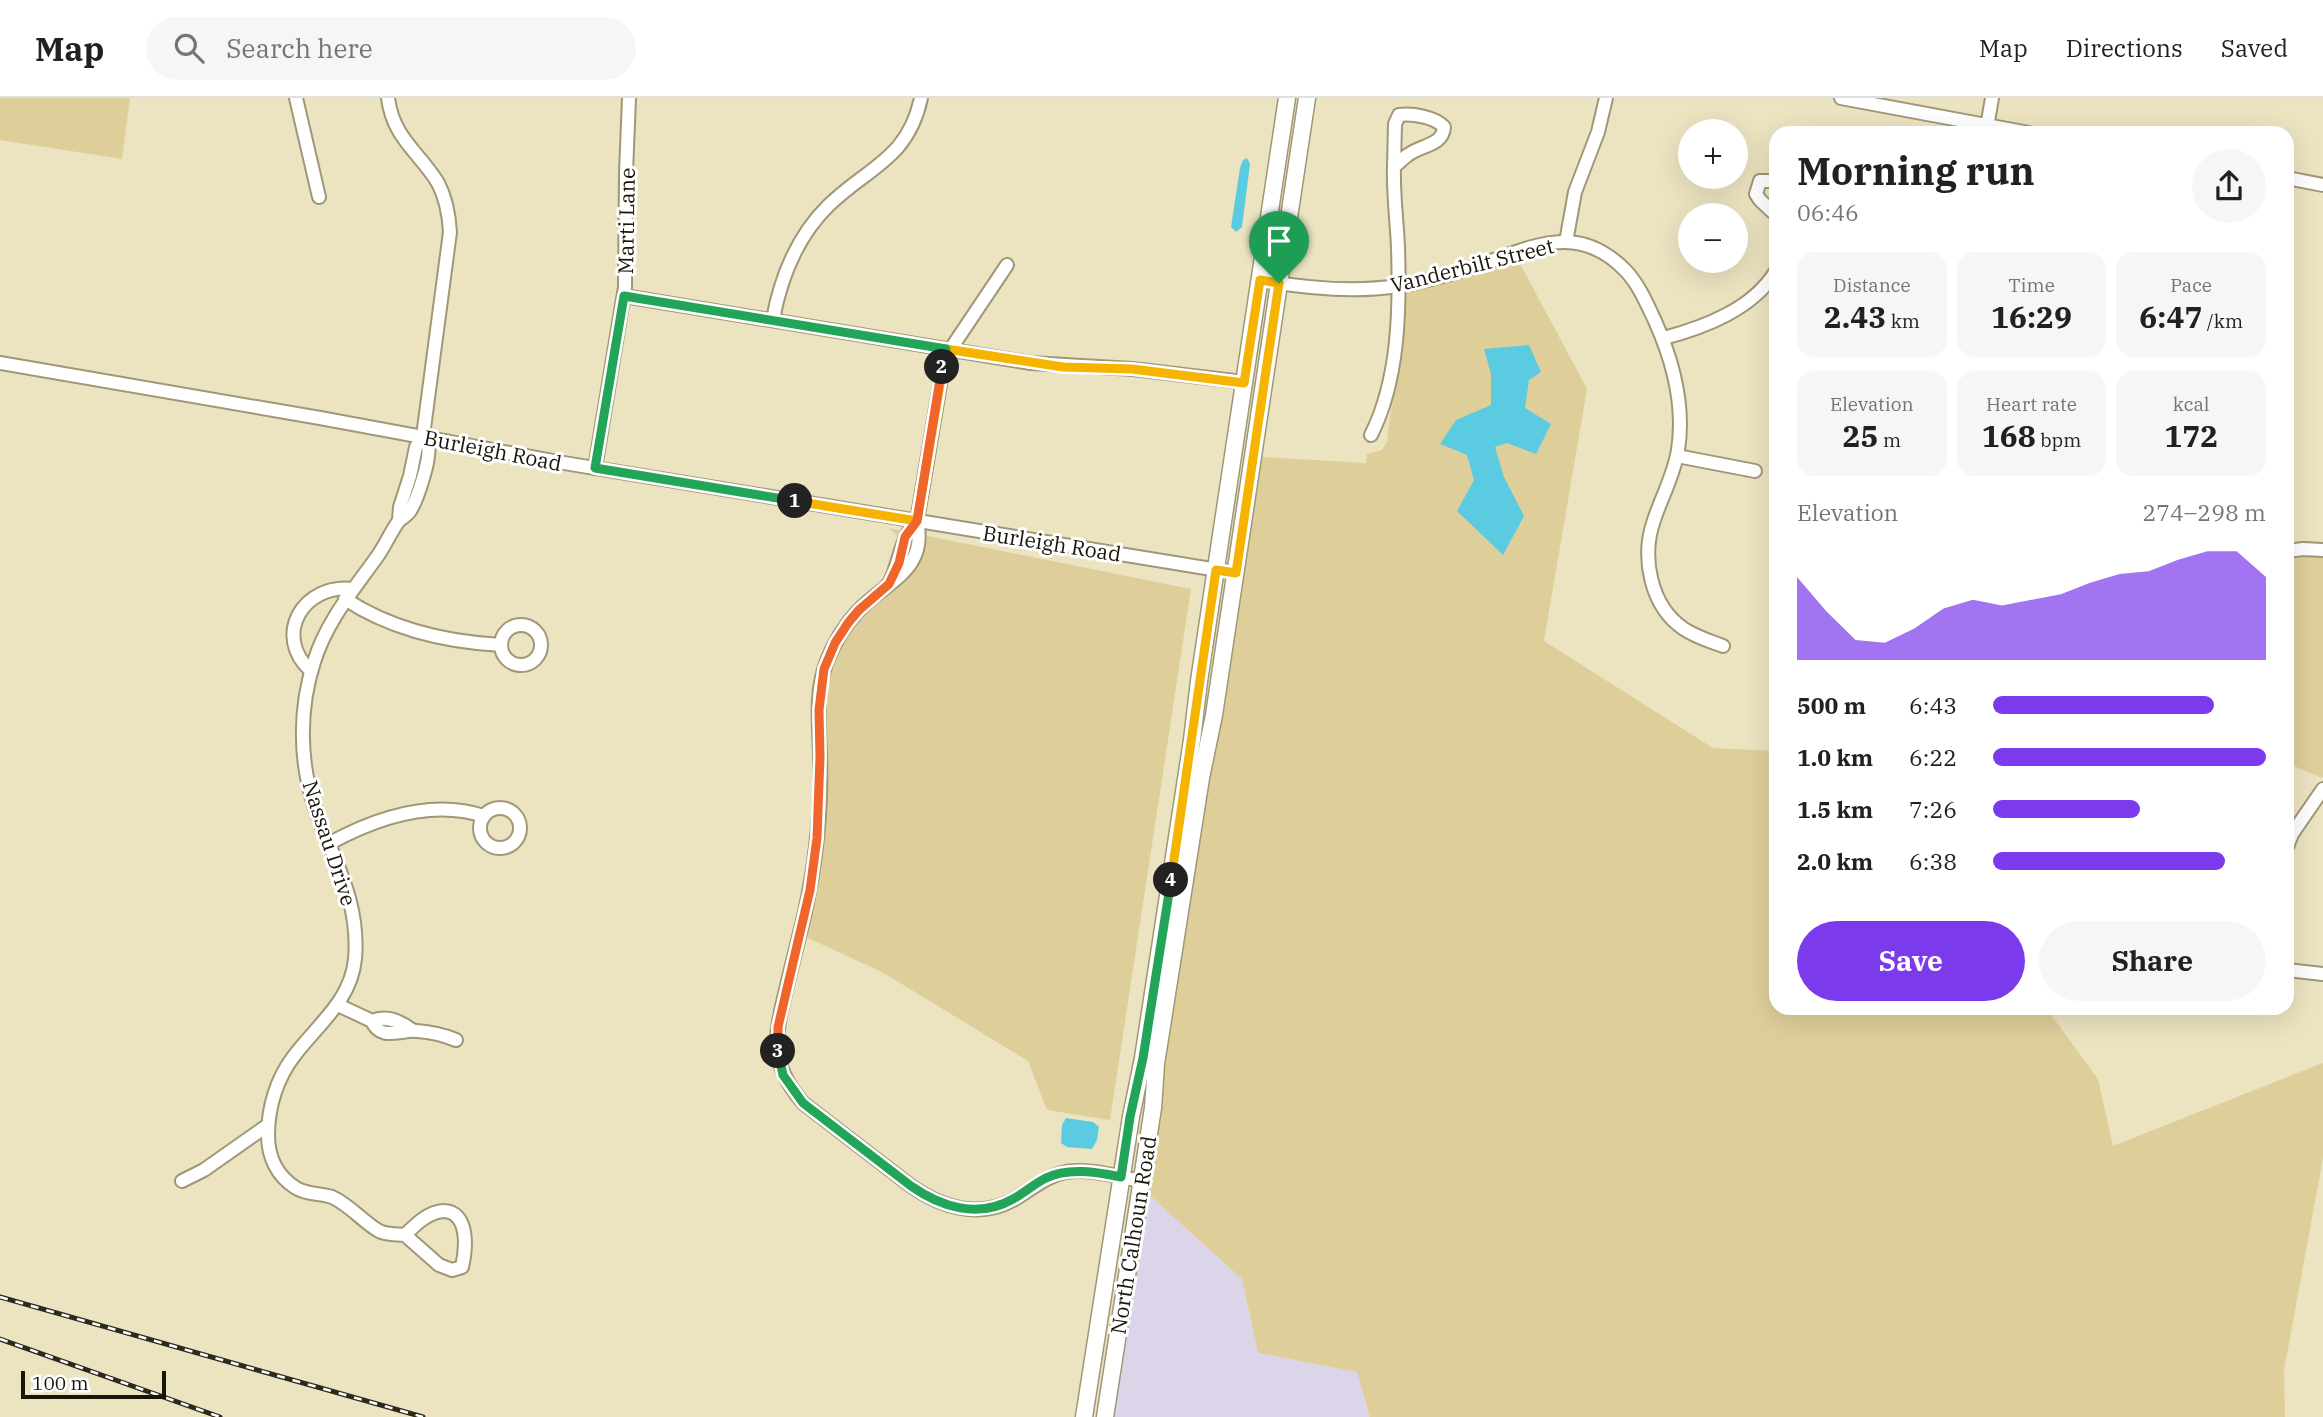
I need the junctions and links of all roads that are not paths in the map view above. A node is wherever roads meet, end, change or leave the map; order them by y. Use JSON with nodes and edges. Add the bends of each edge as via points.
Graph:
{"nodes":[{"id":1,"x":296,"y":98,"type":"edge"},
{"id":2,"x":388,"y":98,"type":"edge"},
{"id":3,"x":629,"y":98,"type":"edge"},
{"id":4,"x":921,"y":98,"type":"edge"},
{"id":5,"x":1287,"y":98,"type":"edge"},
{"id":6,"x":1307,"y":98,"type":"edge"},
{"id":7,"x":1606,"y":98,"type":"edge"},
{"id":8,"x":1841,"y":98,"type":"edge"},
{"id":9,"x":1992,"y":98,"type":"edge"},
{"id":10,"x":1973,"y":126,"type":"edge"},
{"id":11,"x":1987,"y":126,"type":"edge"},
{"id":12,"x":1394,"y":167,"type":"junction"},
{"id":13,"x":2294,"y":179,"type":"edge"},
{"id":14,"x":1769,"y":181,"type":"edge"},
{"id":15,"x":2323,"y":185,"type":"edge"},
{"id":16,"x":319,"y":197,"type":"dead end"},
{"id":17,"x":1769,"y":209,"type":"edge"},
{"id":18,"x":1566,"y":242,"type":"junction"},
{"id":19,"x":1007,"y":265,"type":"dead end"},
{"id":20,"x":1260,"y":280,"type":"junction"},
{"id":21,"x":1769,"y":281,"type":"edge"},
{"id":22,"x":1279,"y":283,"type":"junction"},
{"id":23,"x":1399,"y":286,"type":"junction"},
{"id":24,"x":624,"y":296,"type":"junction"},
{"id":25,"x":773,"y":319,"type":"junction"},
{"id":26,"x":1664,"y":338,"type":"junction"},
{"id":27,"x":948,"y":349,"type":"junction"},
{"id":28,"x":0,"y":363,"type":"edge"},
{"id":29,"x":1244,"y":383,"type":"junction"},
{"id":30,"x":1371,"y":435,"type":"dead end"},
{"id":31,"x":423,"y":436,"type":"junction"},
{"id":32,"x":1677,"y":456,"type":"junction"},
{"id":33,"x":595,"y":468,"type":"junction"},
{"id":34,"x":1755,"y":471,"type":"dead end"},
{"id":35,"x":917,"y":521,"type":"junction"},
{"id":36,"x":2294,"y":550,"type":"edge"},
{"id":37,"x":2323,"y":550,"type":"edge"},
{"id":38,"x":1216,"y":570,"type":"junction"},
{"id":39,"x":1236,"y":573,"type":"junction"},
{"id":40,"x":349,"y":594,"type":"junction"},
{"id":41,"x":501,"y":645,"type":"dead end"},
{"id":42,"x":1723,"y":646,"type":"dead end"},
{"id":43,"x":311,"y":671,"type":"junction"},
{"id":44,"x":2323,"y":789,"type":"edge"},
{"id":45,"x":484,"y":816,"type":"dead end"},
{"id":46,"x":2294,"y":831,"type":"edge"},
{"id":47,"x":330,"y":843,"type":"junction"},
{"id":48,"x":2294,"y":971,"type":"edge"},
{"id":49,"x":2323,"y":974,"type":"edge"},
{"id":50,"x":338,"y":1005,"type":"junction"},
{"id":51,"x":456,"y":1040,"type":"dead end"},
{"id":52,"x":268,"y":1125,"type":"junction"},
{"id":53,"x":1121,"y":1177,"type":"junction"},
{"id":54,"x":182,"y":1181,"type":"dead end"},
{"id":55,"x":1142,"y":1181,"type":"junction"},
{"id":56,"x":405,"y":1235,"type":"junction"},
{"id":57,"x":1084,"y":1417,"type":"edge"},
{"id":58,"x":1105,"y":1417,"type":"edge"}],
"edges":[{"from":1,"to":16,"type":"street"},
{"from":2,"to":31,"type":"street","name":"Nassau Drive","via":[[394,125],[438,183],[450,217]]},
{"from":3,"to":24,"type":"street","name":"Marti Lane"},
{"from":4,"to":25,"type":"street","via":[[915,122],[900,146],[828,205],[805,233],[788,268]]},
{"from":5,"to":20,"type":"main road","name":"North Calhoun Road"},
{"from":6,"to":22,"type":"main road","name":"North Calhoun Road"},
{"from":7,"to":18,"type":"street","via":[[1575,192]]},
{"from":8,"to":10,"type":"street"},
{"from":9,"to":11,"type":"street"},
{"from":12,"to":12,"type":"street","via":[[1442,137],[1444,127],[1399,115]]},
{"from":12,"to":23,"type":"street"},
{"from":13,"to":15,"type":"street"},
{"from":14,"to":17,"type":"street","via":[[1760,181],[1756,194]]},
{"from":18,"to":23,"type":"street","name":"Vanderbilt Street","via":[[1539,244],[1475,267]]},
{"from":18,"to":26,"type":"street","name":"Vanderbilt Street","via":[[1592,248],[1623,268]]},
{"from":19,"to":27,"type":"street"},
{"from":20,"to":22,"type":"street","name":"Vanderbilt Street"},
{"from":20,"to":29,"type":"main road","name":"North Calhoun Road"},
{"from":21,"to":26,"type":"street","via":[[1737,309]]},
{"from":22,"to":23,"type":"street","name":"Vanderbilt Street","via":[[1332,288]]},
{"from":22,"to":39,"type":"main road","name":"North Calhoun Road"},
{"from":23,"to":30,"type":"street","via":[[1392,361]]},
{"from":24,"to":25,"type":"street"},
{"from":24,"to":33,"type":"street","name":"Marti Lane"},
{"from":25,"to":27,"type":"street"},
{"from":26,"to":32,"type":"street","name":"Vanderbilt Street","via":[[1677,390]]},
{"from":27,"to":29,"type":"street","via":[[1063,367],[1132,369]]},
{"from":27,"to":35,"type":"street"},
{"from":28,"to":31,"type":"street","name":"Burleigh Road"},
{"from":29,"to":38,"type":"main road","name":"North Calhoun Road"},
{"from":31,"to":33,"type":"street","name":"Burleigh Road"},
{"from":31,"to":40,"type":"street","name":"Nassau Drive","via":[[428,446],[409,513]]},
{"from":32,"to":34,"type":"street"},
{"from":32,"to":42,"type":"street","name":"Vanderbilt Street","via":[[1648,541],[1651,580],[1682,628]]},
{"from":33,"to":35,"type":"street","name":"Burleigh Road"},
{"from":35,"to":38,"type":"street","name":"Burleigh Road"},
{"from":35,"to":53,"type":"street","via":[[920,538],[908,569],[848,623],[824,669],[817,838],[810,890],[778,1027],[778,1059],[797,1096],[820,1117],[928,1198],[951,1207],[999,1206],[1046,1178],[1068,1172]]},
{"from":36,"to":37,"type":"street"},
{"from":38,"to":39,"type":"street","name":"Burleigh Road"},
{"from":38,"to":53,"type":"main road","name":"North Calhoun Road","via":[[1150,1017]]},
{"from":39,"to":55,"type":"main road","name":"North Calhoun Road"},
{"from":40,"to":41,"type":"street","via":[[370,614],[422,634]]},
{"from":40,"to":43,"type":"street","name":"Nassau Drive","via":[[322,640]]},
{"from":40,"to":43,"type":"street","via":[[332,588],[301,611],[295,624],[295,650]]},
{"from":43,"to":47,"type":"street","name":"Nassau Drive","via":[[304,755],[315,808]]},
{"from":44,"to":46,"type":"street"},
{"from":45,"to":47,"type":"street","via":[[458,810],[406,814],[363,826]]},
{"from":47,"to":50,"type":"street","name":"Nassau Drive","via":[[346,884],[355,937],[352,977]]},
{"from":48,"to":49,"type":"street"},
{"from":50,"to":51,"type":"street","via":[[391,1034],[412,1030]]},
{"from":50,"to":52,"type":"street","name":"Nassau Drive","via":[[284,1072]]},
{"from":52,"to":54,"type":"street"},
{"from":52,"to":56,"type":"street","name":"Nassau Drive","via":[[274,1167],[287,1181],[299,1190],[332,1197],[381,1232]]},
{"from":53,"to":55,"type":"street"},
{"from":53,"to":57,"type":"main road","name":"North Calhoun Road"},
{"from":55,"to":58,"type":"main road","name":"North Calhoun Road"},
{"from":56,"to":56,"type":"street","via":[[428,1215],[452,1213],[465,1237],[462,1267],[452,1270],[439,1265]]}]}
